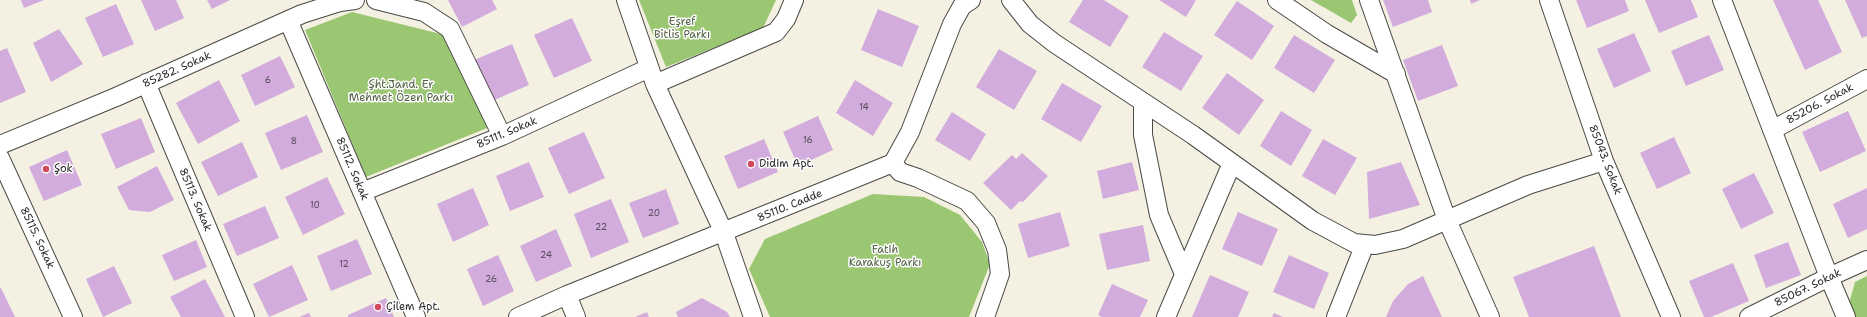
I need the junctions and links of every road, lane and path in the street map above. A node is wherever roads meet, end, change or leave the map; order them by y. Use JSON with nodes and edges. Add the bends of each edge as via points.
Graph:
{"nodes":[{"id":1,"x":355,"y":0,"type":"edge"},
{"id":2,"x":376,"y":0,"type":"edge"},
{"id":3,"x":626,"y":0,"type":"edge"},
{"id":4,"x":794,"y":0,"type":"edge"},
{"id":5,"x":971,"y":0,"type":"edge"},
{"id":6,"x":1011,"y":0,"type":"edge"},
{"id":7,"x":1277,"y":0,"type":"edge"},
{"id":8,"x":1369,"y":0,"type":"edge"},
{"id":9,"x":1549,"y":0,"type":"edge"},
{"id":10,"x":1722,"y":0,"type":"edge"},
{"id":11,"x":288,"y":20,"type":"junction"},
{"id":12,"x":1396,"y":74,"type":"junction"},
{"id":13,"x":652,"y":76,"type":"junction"},
{"id":14,"x":1867,"y":79,"type":"edge"},
{"id":15,"x":146,"y":83,"type":"junction"},
{"id":16,"x":1143,"y":103,"type":"junction"},
{"id":17,"x":1772,"y":130,"type":"junction"},
{"id":18,"x":502,"y":136,"type":"junction"},
{"id":19,"x":0,"y":145,"type":"edge"},
{"id":20,"x":0,"y":158,"type":"edge"},
{"id":21,"x":1604,"y":161,"type":"junction"},
{"id":22,"x":893,"y":163,"type":"junction"},
{"id":23,"x":1232,"y":163,"type":"junction"},
{"id":24,"x":362,"y":192,"type":"junction"},
{"id":25,"x":1447,"y":220,"type":"junction"},
{"id":26,"x":724,"y":233,"type":"junction"},
{"id":27,"x":1365,"y":244,"type":"junction"},
{"id":28,"x":1867,"y":260,"type":"edge"},
{"id":29,"x":1184,"y":274,"type":"junction"},
{"id":30,"x":1828,"y":276,"type":"junction"},
{"id":31,"x":567,"y":295,"type":"junction"},
{"id":32,"x":73,"y":317,"type":"edge"},
{"id":33,"x":245,"y":317,"type":"edge"},
{"id":34,"x":416,"y":317,"type":"edge"},
{"id":35,"x":518,"y":317,"type":"edge"},
{"id":36,"x":576,"y":317,"type":"edge"},
{"id":37,"x":753,"y":317,"type":"edge"},
{"id":38,"x":985,"y":317,"type":"edge"},
{"id":39,"x":1166,"y":317,"type":"edge"},
{"id":40,"x":1336,"y":317,"type":"edge"},
{"id":41,"x":1490,"y":317,"type":"edge"},
{"id":42,"x":1671,"y":317,"type":"edge"},
{"id":43,"x":1749,"y":317,"type":"edge"},
{"id":44,"x":1846,"y":317,"type":"edge"}],
"edges":[{"from":1,"to":11,"type":"street","name":"85282. Sokak","via":[[340,2]]},
{"from":2,"to":18,"type":"street","via":[[424,12],[450,29]]},
{"from":3,"to":13,"type":"street"},
{"from":4,"to":13,"type":"street","name":"85111. Sokak","via":[[786,19],[776,32]]},
{"from":5,"to":22,"type":"street","via":[[962,6],[952,24],[910,132]]},
{"from":6,"to":16,"type":"street","via":[[1030,24],[1054,43]]},
{"from":7,"to":12,"type":"street","via":[[1327,34]]},
{"from":8,"to":12,"type":"street"},
{"from":9,"to":21,"type":"street","name":"85043. Sokak"},
{"from":10,"to":17,"type":"street"},
{"from":11,"to":15,"type":"street","name":"85282. Sokak"},
{"from":11,"to":24,"type":"street","name":"85112. Sokak"},
{"from":12,"to":25,"type":"street"},
{"from":13,"to":18,"type":"street","name":"85111. Sokak"},
{"from":13,"to":26,"type":"street"},
{"from":14,"to":17,"type":"street","name":"85206. Sokak"},
{"from":15,"to":19,"type":"street","name":"85282. Sokak"},
{"from":15,"to":33,"type":"street","name":"85113. Sokak"},
{"from":16,"to":23,"type":"street"},
{"from":16,"to":29,"type":"street","via":[[1143,135],[1160,215]]},
{"from":17,"to":30,"type":"street"},
{"from":18,"to":24,"type":"street","name":"85111. Sokak"},
{"from":20,"to":32,"type":"street","name":"85115. Sokak"},
{"from":21,"to":25,"type":"street","via":[[1528,185]]},
{"from":21,"to":42,"type":"street","name":"85043. Sokak"},
{"from":22,"to":26,"type":"street","name":"85110. Cadde"},
{"from":22,"to":38,"type":"street","via":[[900,172],[967,201],[986,223],[997,250],[1000,274]]},
{"from":23,"to":27,"type":"street","via":[[1313,221],[1354,243]]},
{"from":23,"to":29,"type":"street"},
{"from":24,"to":34,"type":"street","name":"85112. Sokak"},
{"from":25,"to":27,"type":"street","via":[[1403,239],[1374,245]]},
{"from":25,"to":41,"type":"street"},
{"from":26,"to":31,"type":"street","name":"85110. Cadde"},
{"from":26,"to":37,"type":"street"},
{"from":27,"to":40,"type":"street"},
{"from":28,"to":30,"type":"street","name":"85067. Sokak"},
{"from":29,"to":39,"type":"street"},
{"from":30,"to":43,"type":"street","name":"85067. Sokak"},
{"from":30,"to":44,"type":"street"},
{"from":31,"to":35,"type":"street","name":"85110. Cadde"},
{"from":31,"to":36,"type":"street"}]}
